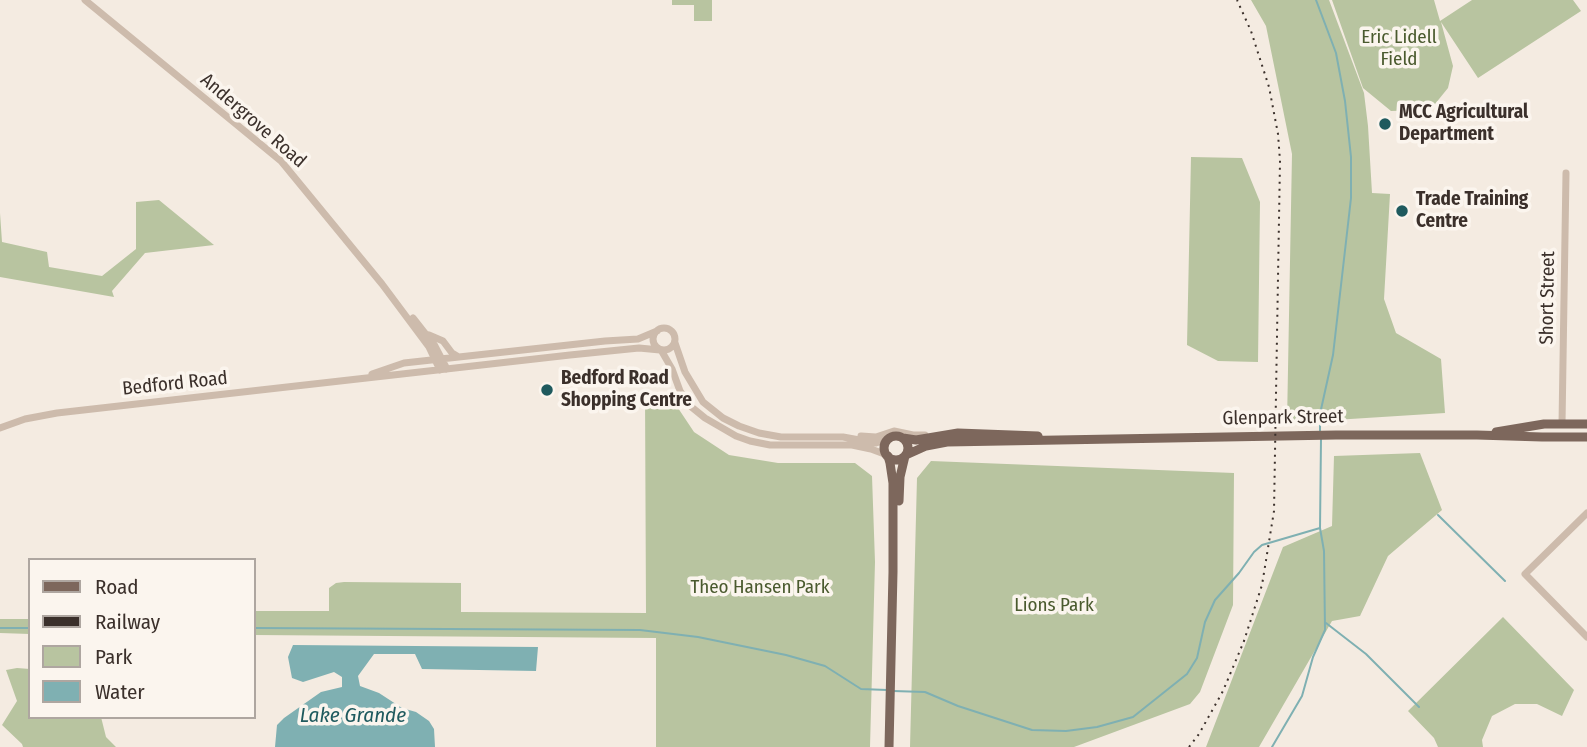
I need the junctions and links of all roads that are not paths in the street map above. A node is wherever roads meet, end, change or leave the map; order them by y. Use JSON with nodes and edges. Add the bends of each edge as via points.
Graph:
{"nodes":[{"id":1,"x":85,"y":0,"type":"edge"},
{"id":2,"x":1566,"y":173,"type":"dead end"},
{"id":3,"x":382,"y":284,"type":"junction"},
{"id":4,"x":423,"y":330,"type":"junction"},
{"id":5,"x":657,"y":331,"type":"junction"},
{"id":6,"x":675,"y":343,"type":"junction"},
{"id":7,"x":660,"y":350,"type":"junction"},
{"id":8,"x":461,"y":356,"type":"junction"},
{"id":9,"x":439,"y":359,"type":"junction"},
{"id":10,"x":443,"y":369,"type":"junction"},
{"id":11,"x":355,"y":380,"type":"junction"},
{"id":12,"x":1562,"y":424,"type":"junction"},
{"id":13,"x":1587,"y":424,"type":"edge"},
{"id":14,"x":0,"y":428,"type":"edge"},
{"id":15,"x":958,"y":433,"type":"junction"},
{"id":16,"x":1477,"y":435,"type":"junction"},
{"id":17,"x":843,"y":437,"type":"junction"},
{"id":18,"x":1562,"y":437,"type":"junction"},
{"id":19,"x":1587,"y":437,"type":"edge"},
{"id":20,"x":903,"y":438,"type":"junction"},
{"id":21,"x":888,"y":439,"type":"junction"},
{"id":22,"x":1088,"y":439,"type":"junction"},
{"id":23,"x":905,"y":455,"type":"junction"},
{"id":24,"x":887,"y":456,"type":"junction"},
{"id":25,"x":1587,"y":513,"type":"edge"},
{"id":26,"x":893,"y":572,"type":"junction"},
{"id":27,"x":1587,"y":636,"type":"edge"},
{"id":28,"x":889,"y":747,"type":"edge"}],
"edges":[{"from":1,"to":3,"type":"street","name":"Andergrove Road","via":[[281,161]]},
{"from":2,"to":12,"type":"street","name":"Short Street"},
{"from":3,"to":4,"type":"street","name":"Andergrove Road"},
{"from":3,"to":9,"type":"street","name":"Andergrove Road"},
{"from":4,"to":8,"type":"street"},
{"from":4,"to":9,"type":"street","name":"Andergrove Road"},
{"from":5,"to":6,"type":"street","via":[[671,330]]},
{"from":5,"to":7,"type":"street","via":[[653,341]]},
{"from":5,"to":8,"type":"street","name":"Bedford Road","via":[[638,339]]},
{"from":6,"to":7,"type":"street"},
{"from":6,"to":17,"type":"street","via":[[699,395],[729,422],[781,437]]},
{"from":7,"to":10,"type":"street","name":"Bedford Road","via":[[639,348]]},
{"from":7,"to":24,"type":"street","via":[[689,405],[732,434],[759,443],[852,445]]},
{"from":8,"to":9,"type":"street","name":"Bedford Road"},
{"from":9,"to":10,"type":"street","name":"Andergrove Road"},
{"from":9,"to":11,"type":"street","name":"Bedford Road","via":[[397,364]]},
{"from":10,"to":11,"type":"street","name":"Bedford Road"},
{"from":11,"to":14,"type":"street","name":"Bedford Road","via":[[57,414]]},
{"from":12,"to":13,"type":"main road","name":"Glenpark Street"},
{"from":12,"to":16,"type":"main road","name":"Glenpark Street"},
{"from":12,"to":18,"type":"main road"},
{"from":15,"to":17,"type":"street","via":[[894,431],[876,437]]},
{"from":15,"to":20,"type":"main road","name":"Glenpark Street","via":[[914,441]]},
{"from":15,"to":22,"type":"main road","name":"Glenpark Street"},
{"from":16,"to":18,"type":"main road","name":"Glenpark Street"},
{"from":16,"to":22,"type":"main road","name":"Glenpark Street"},
{"from":17,"to":21,"type":"street","via":[[876,443]]},
{"from":18,"to":19,"type":"main road","name":"Glenpark Street"},
{"from":20,"to":21,"type":"main road"},
{"from":20,"to":23,"type":"main road","via":[[908,446]]},
{"from":21,"to":24,"type":"main road"},
{"from":22,"to":23,"type":"main road","name":"Glenpark Street","via":[[940,442]]},
{"from":23,"to":24,"type":"main road","via":[[898,460]]},
{"from":23,"to":26,"type":"main road"},
{"from":24,"to":26,"type":"main road","via":[[893,483]]},
{"from":25,"to":27,"type":"street","via":[[1525,574]]},
{"from":26,"to":28,"type":"main road"}]}
